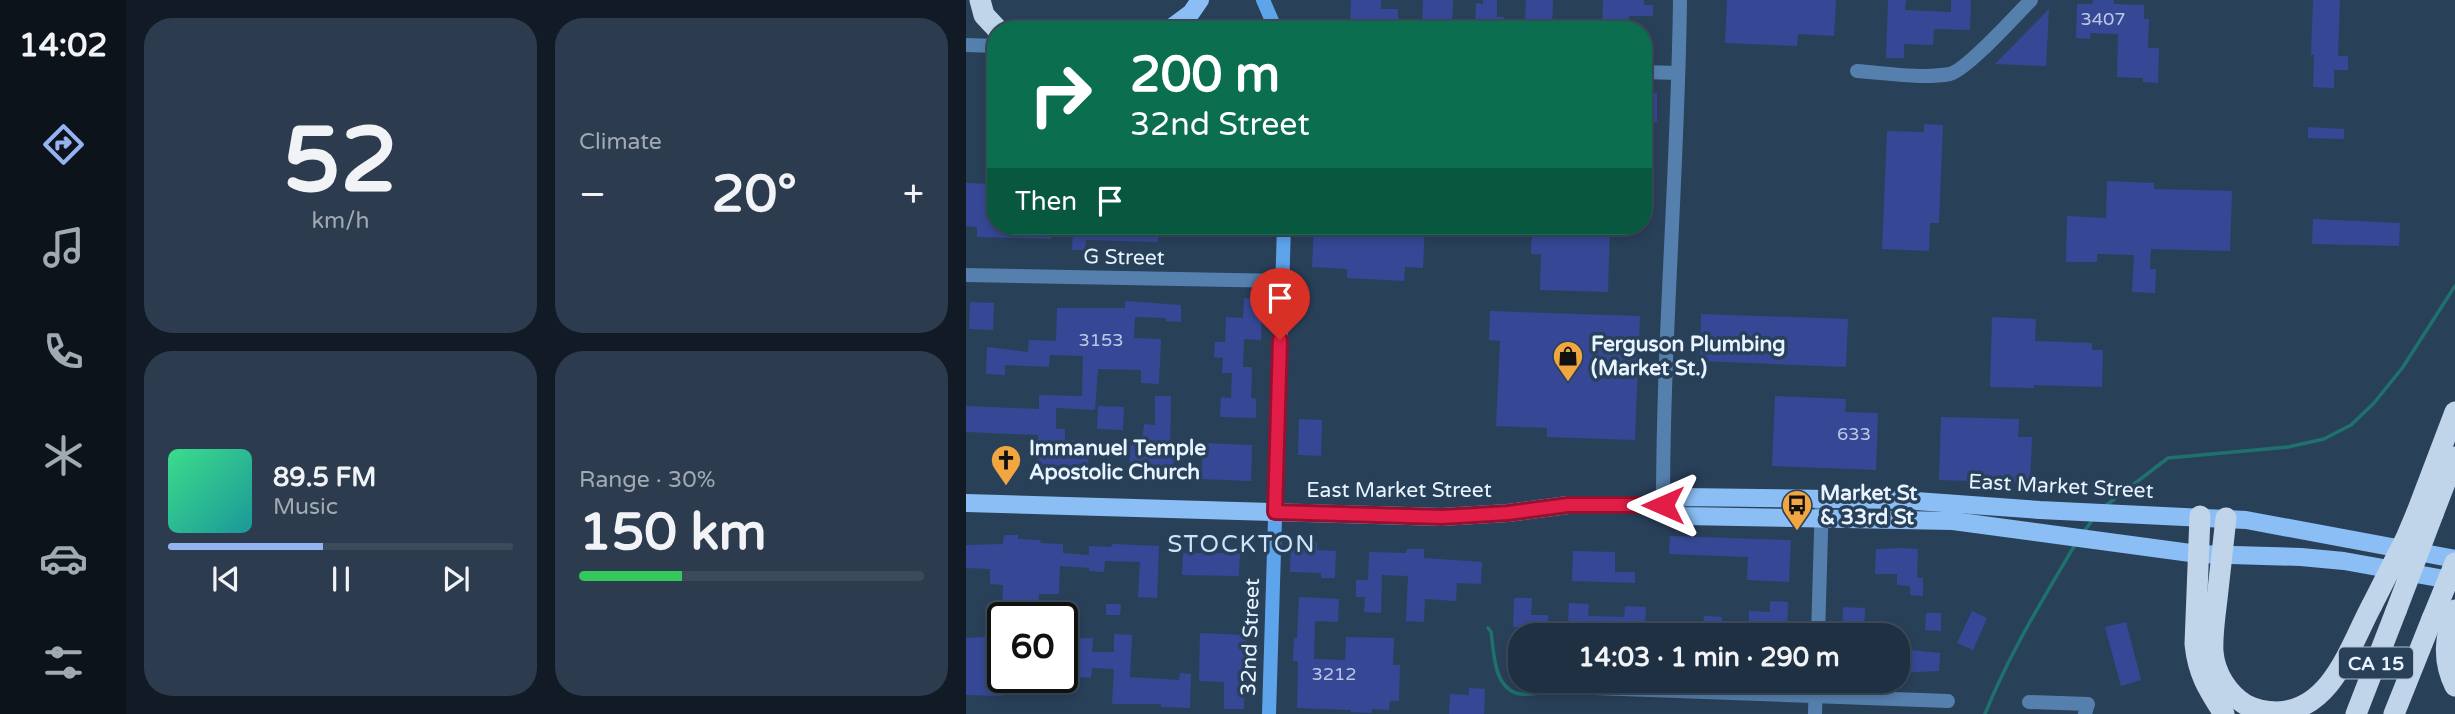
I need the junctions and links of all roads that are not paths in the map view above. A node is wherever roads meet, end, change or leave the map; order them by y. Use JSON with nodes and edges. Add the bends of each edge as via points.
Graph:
{"nodes":[{"id":1,"x":980,"y":0,"type":"edge"},
{"id":2,"x":1200,"y":0,"type":"edge"},
{"id":3,"x":1263,"y":0,"type":"edge"},
{"id":4,"x":1679,"y":0,"type":"edge"},
{"id":5,"x":2031,"y":0,"type":"edge"},
{"id":6,"x":990,"y":21,"type":"edge"},
{"id":7,"x":1180,"y":21,"type":"edge"},
{"id":8,"x":1272,"y":21,"type":"edge"},
{"id":9,"x":966,"y":45,"type":"edge"},
{"id":10,"x":987,"y":46,"type":"edge"},
{"id":11,"x":1857,"y":71,"type":"dead end"},
{"id":12,"x":1652,"y":72,"type":"edge"},
{"id":13,"x":1678,"y":73,"type":"junction"},
{"id":14,"x":1284,"y":235,"type":"edge"},
{"id":15,"x":966,"y":275,"type":"edge"},
{"id":16,"x":1282,"y":281,"type":"junction"},
{"id":17,"x":2455,"y":412,"type":"edge"},
{"id":18,"x":2455,"y":457,"type":"edge"},
{"id":19,"x":1822,"y":499,"type":"junction"},
{"id":20,"x":966,"y":503,"type":"edge"},
{"id":21,"x":1663,"y":505,"type":"junction"},
{"id":22,"x":1275,"y":512,"type":"junction"},
{"id":23,"x":2425,"y":513,"type":"junction"},
{"id":24,"x":2200,"y":516,"type":"junction"},
{"id":25,"x":1821,"y":518,"type":"junction"},
{"id":26,"x":2226,"y":518,"type":"junction"},
{"id":27,"x":2198,"y":554,"type":"junction"},
{"id":28,"x":2222,"y":555,"type":"junction"},
{"id":29,"x":2455,"y":561,"type":"edge"},
{"id":30,"x":2455,"y":581,"type":"edge"},
{"id":31,"x":2446,"y":618,"type":"edge"},
{"id":32,"x":1818,"y":623,"type":"edge"},
{"id":33,"x":2455,"y":685,"type":"edge"},
{"id":34,"x":1816,"y":693,"type":"edge"},
{"id":35,"x":1867,"y":693,"type":"edge"},
{"id":36,"x":1948,"y":701,"type":"dead end"},
{"id":37,"x":2029,"y":702,"type":"dead end"},
{"id":38,"x":2087,"y":709,"type":"edge"},
{"id":39,"x":1269,"y":714,"type":"edge"},
{"id":40,"x":1815,"y":714,"type":"edge"},
{"id":41,"x":2224,"y":714,"type":"edge"},
{"id":42,"x":2356,"y":714,"type":"edge"},
{"id":43,"x":2394,"y":714,"type":"edge"}],
"edges":[{"from":1,"to":6,"type":"highway"},
{"from":2,"to":7,"type":"main road"},
{"from":3,"to":8,"type":"main road"},
{"from":4,"to":13,"type":"street"},
{"from":5,"to":11,"type":"street","via":[[1953,74]]},
{"from":9,"to":10,"type":"street"},
{"from":12,"to":13,"type":"street"},
{"from":13,"to":21,"type":"street"},
{"from":14,"to":16,"type":"main road","name":"32nd Street"},
{"from":15,"to":16,"type":"street","name":"G Street"},
{"from":16,"to":22,"type":"main road","name":"32nd Street"},
{"from":17,"to":23,"type":"highway"},
{"from":18,"to":23,"type":"highway","number":"CA 15"},
{"from":19,"to":21,"type":"main road","name":"East Market Street","via":[[1682,497]]},
{"from":19,"to":24,"type":"main road","name":"East Market Street"},
{"from":19,"to":25,"type":"street"},
{"from":20,"to":22,"type":"main road","name":"East Market Street"},
{"from":21,"to":22,"type":"main road","name":"East Market Street","via":[[1568,505],[1442,517]]},
{"from":21,"to":25,"type":"main road","name":"East Market Street","via":[[1683,516]]},
{"from":22,"to":39,"type":"main road","name":"32nd Street"},
{"from":23,"to":28,"type":"highway","bridge":true,"via":[[2406,538],[2335,677],[2324,692],[2299,709],[2255,709],[2230,693],[2219,676],[2213,654]]},
{"from":23,"to":42,"type":"highway","number":"CA 15","bridge":true,"via":[[2396,611]]},
{"from":24,"to":26,"type":"main road","name":"East Market Street"},
{"from":24,"to":27,"type":"highway"},
{"from":25,"to":27,"type":"main road","name":"East Market Street","via":[[1953,521]]},
{"from":25,"to":32,"type":"street"},
{"from":26,"to":28,"type":"highway"},
{"from":26,"to":29,"type":"main road","name":"East Market Street"},
{"from":27,"to":28,"type":"main road"},
{"from":27,"to":41,"type":"highway","via":[[2197,659]]},
{"from":28,"to":30,"type":"main road","via":[[2344,561]]},
{"from":29,"to":31,"type":"highway","number":"CA 15","bridge":true},
{"from":31,"to":33,"type":"highway","via":[[2446,664]]},
{"from":31,"to":43,"type":"highway","number":"CA 15"},
{"from":34,"to":40,"type":"street"},
{"from":35,"to":36,"type":"street"},
{"from":37,"to":38,"type":"street"}]}
